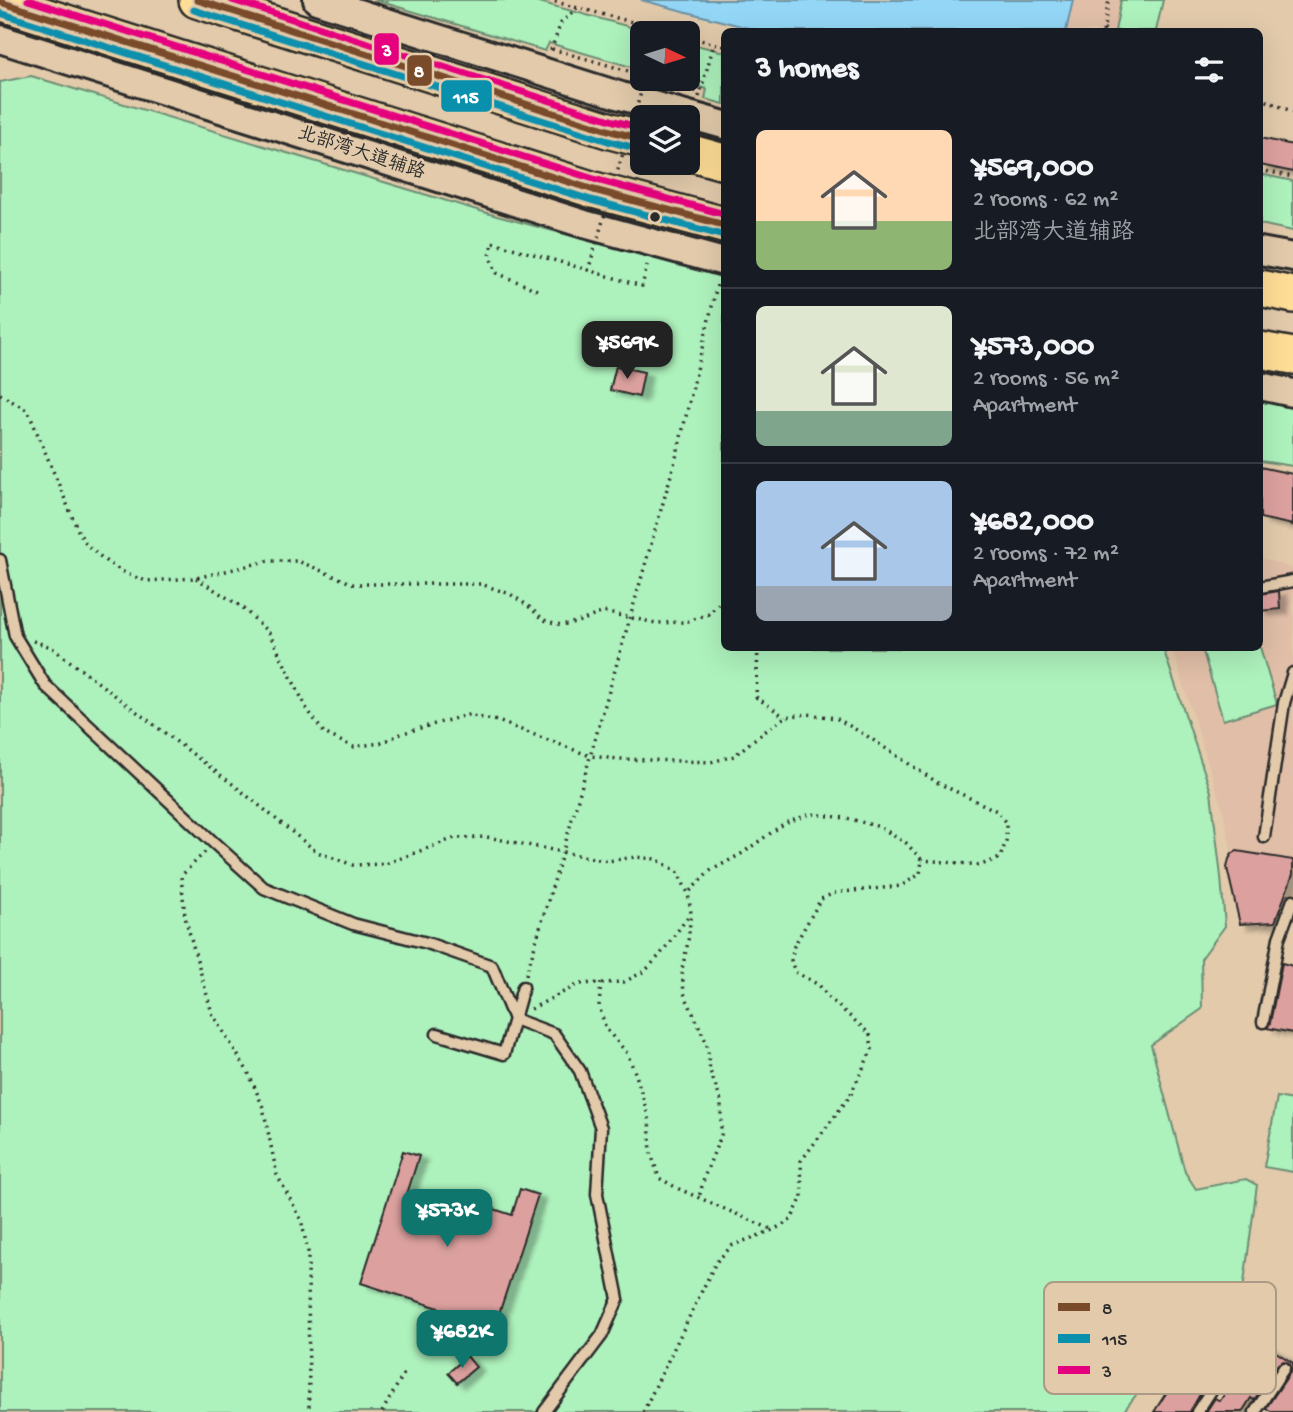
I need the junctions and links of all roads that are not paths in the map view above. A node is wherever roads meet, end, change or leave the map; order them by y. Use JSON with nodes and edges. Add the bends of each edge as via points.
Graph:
{"nodes":[{"id":1,"x":197,"y":0,"type":"edge"},
{"id":2,"x":317,"y":0,"type":"edge"},
{"id":3,"x":0,"y":2,"type":"edge"},
{"id":4,"x":0,"y":39,"type":"edge"},
{"id":5,"x":721,"y":123,"type":"edge"},
{"id":6,"x":630,"y":135,"type":"edge"},
{"id":7,"x":700,"y":155,"type":"edge"},
{"id":8,"x":721,"y":161,"type":"edge"},
{"id":9,"x":721,"y":224,"type":"edge"},
{"id":10,"x":1263,"y":252,"type":"edge"},
{"id":11,"x":1293,"y":257,"type":"edge"},
{"id":12,"x":721,"y":268,"type":"edge"},
{"id":13,"x":1263,"y":289,"type":"edge"},
{"id":14,"x":1293,"y":295,"type":"edge"},
{"id":15,"x":1263,"y":351,"type":"edge"},
{"id":16,"x":1293,"y":356,"type":"edge"},
{"id":17,"x":1263,"y":387,"type":"edge"},
{"id":18,"x":1293,"y":393,"type":"edge"},
{"id":19,"x":0,"y":560,"type":"edge"},
{"id":20,"x":1293,"y":581,"type":"edge"},
{"id":21,"x":1263,"y":586,"type":"edge"},
{"id":22,"x":1293,"y":673,"type":"edge"},
{"id":23,"x":1264,"y":837,"type":"dead end"},
{"id":24,"x":1293,"y":900,"type":"edge"},
{"id":25,"x":523,"y":987,"type":"road end"},
{"id":26,"x":514,"y":1019,"type":"junction"},
{"id":27,"x":1263,"y":1022,"type":"dead end"},
{"id":28,"x":437,"y":1034,"type":"dead end"},
{"id":29,"x":1284,"y":1368,"type":"dead end"},
{"id":30,"x":1276,"y":1380,"type":"edge"},
{"id":31,"x":1210,"y":1394,"type":"edge"},
{"id":32,"x":1267,"y":1394,"type":"edge"},
{"id":33,"x":544,"y":1412,"type":"edge"},
{"id":34,"x":1198,"y":1412,"type":"edge"},
{"id":35,"x":1255,"y":1412,"type":"edge"}],
"edges":[{"from":1,"to":6,"type":"highway"},
{"from":2,"to":5,"type":"main road","via":[[548,60],[621,96],[697,104]]},
{"from":3,"to":9,"type":"highway","via":[[594,190]]},
{"from":4,"to":12,"type":"main road","name":"北部湾大道辅路"},
{"from":7,"to":8,"type":"highway"},
{"from":10,"to":11,"type":"main road"},
{"from":13,"to":14,"type":"highway"},
{"from":15,"to":16,"type":"highway"},
{"from":17,"to":18,"type":"main road"},
{"from":19,"to":26,"type":"lane","via":[[15,636],[45,685],[264,888],[353,925],[426,943],[492,967]]},
{"from":20,"to":21,"type":"lane"},
{"from":22,"to":23,"type":"lane","via":[[1284,703]]},
{"from":24,"to":27,"type":"lane","via":[[1279,938]]},
{"from":25,"to":26,"type":"lane"},
{"from":26,"to":28,"type":"lane","via":[[504,1054]]},
{"from":26,"to":33,"type":"lane","via":[[554,1034],[580,1071],[601,1128],[597,1194],[618,1299],[602,1335]]},
{"from":29,"to":30,"type":"lane"},
{"from":31,"to":34,"type":"lane"},
{"from":32,"to":35,"type":"lane"}]}
